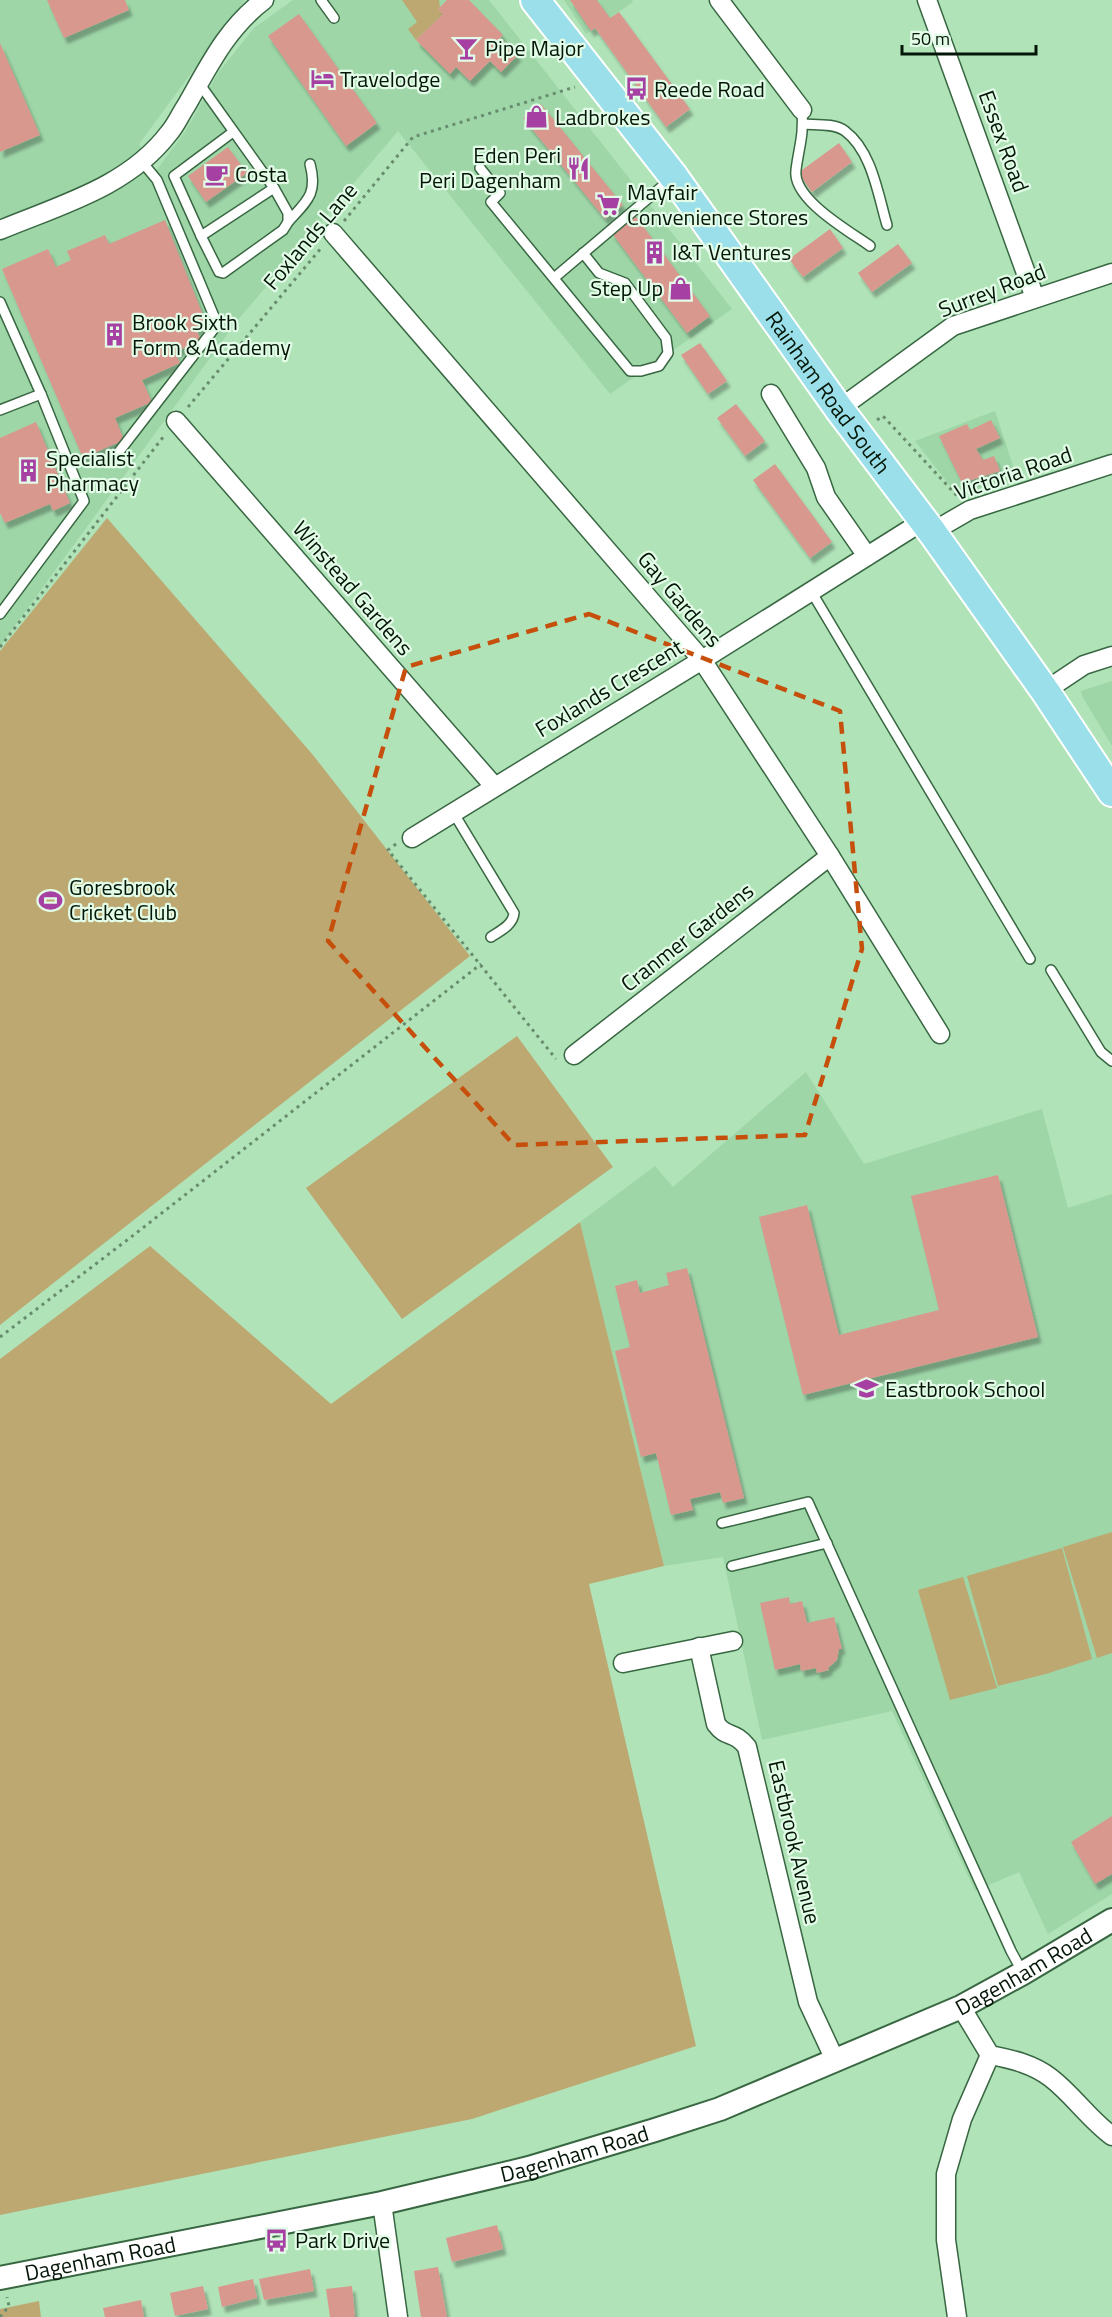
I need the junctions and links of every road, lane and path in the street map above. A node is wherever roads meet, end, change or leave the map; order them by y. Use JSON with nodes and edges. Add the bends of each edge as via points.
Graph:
{"nodes":[{"id":1,"x":264,"y":0,"type":"edge"},
{"id":2,"x":321,"y":0,"type":"edge"},
{"id":3,"x":535,"y":0,"type":"edge"},
{"id":4,"x":719,"y":0,"type":"edge"},
{"id":5,"x":927,"y":0,"type":"edge"},
{"id":6,"x":334,"y":18,"type":"dead end"},
{"id":7,"x":597,"y":80,"type":"junction"},
{"id":8,"x":199,"y":83,"type":"junction"},
{"id":9,"x":803,"y":117,"type":"junction"},
{"id":10,"x":233,"y":132,"type":"junction"},
{"id":11,"x":143,"y":163,"type":"junction"},
{"id":12,"x":310,"y":164,"type":"dead end"},
{"id":13,"x":480,"y":168,"type":"dead end"},
{"id":14,"x":674,"y":177,"type":"junction"},
{"id":15,"x":274,"y":188,"type":"junction"},
{"id":16,"x":288,"y":222,"type":"junction"},
{"id":17,"x":887,"y":225,"type":"dead end"},
{"id":18,"x":0,"y":230,"type":"edge"},
{"id":19,"x":333,"y":233,"type":"junction"},
{"id":20,"x":201,"y":236,"type":"junction"},
{"id":21,"x":870,"y":246,"type":"dead end"},
{"id":22,"x":583,"y":253,"type":"junction"},
{"id":23,"x":1112,"y":273,"type":"edge"},
{"id":24,"x":554,"y":278,"type":"junction"},
{"id":25,"x":1035,"y":298,"type":"junction"},
{"id":26,"x":0,"y":302,"type":"edge"},
{"id":27,"x":41,"y":394,"type":"junction"},
{"id":28,"x":771,"y":394,"type":"dead end"},
{"id":29,"x":0,"y":410,"type":"edge"},
{"id":30,"x":839,"y":410,"type":"junction"},
{"id":31,"x":176,"y":421,"type":"junction"},
{"id":32,"x":856,"y":432,"type":"junction"},
{"id":33,"x":118,"y":453,"type":"dead end"},
{"id":34,"x":1112,"y":464,"type":"edge"},
{"id":35,"x":970,"y":510,"type":"junction"},
{"id":36,"x":928,"y":526,"type":"junction"},
{"id":37,"x":867,"y":556,"type":"junction"},
{"id":38,"x":811,"y":591,"type":"junction"},
{"id":39,"x":0,"y":614,"type":"edge"},
{"id":40,"x":0,"y":647,"type":"edge"},
{"id":41,"x":1112,"y":656,"type":"edge"},
{"id":42,"x":702,"y":660,"type":"junction"},
{"id":43,"x":1045,"y":691,"type":"junction"},
{"id":44,"x":494,"y":786,"type":"junction"},
{"id":45,"x":1112,"y":792,"type":"edge"},
{"id":46,"x":453,"y":812,"type":"junction"},
{"id":47,"x":412,"y":838,"type":"joint"},
{"id":48,"x":830,"y":856,"type":"junction"},
{"id":49,"x":491,"y":938,"type":"dead end"},
{"id":50,"x":1030,"y":959,"type":"dead end"},
{"id":51,"x":481,"y":964,"type":"junction"},
{"id":52,"x":1051,"y":970,"type":"dead end"},
{"id":53,"x":940,"y":1034,"type":"dead end"},
{"id":54,"x":574,"y":1055,"type":"joint"},
{"id":55,"x":1112,"y":1061,"type":"edge"},
{"id":56,"x":0,"y":1337,"type":"edge"},
{"id":57,"x":722,"y":1523,"type":"dead end"},
{"id":58,"x":827,"y":1543,"type":"junction"},
{"id":59,"x":732,"y":1566,"type":"dead end"},
{"id":60,"x":733,"y":1641,"type":"dead end"},
{"id":61,"x":699,"y":1647,"type":"junction"},
{"id":62,"x":622,"y":1663,"type":"dead end"},
{"id":63,"x":1112,"y":1920,"type":"edge"},
{"id":64,"x":1023,"y":1972,"type":"junction"},
{"id":65,"x":961,"y":2007,"type":"junction"},
{"id":66,"x":990,"y":2055,"type":"junction"},
{"id":67,"x":835,"y":2060,"type":"junction"},
{"id":68,"x":1112,"y":2136,"type":"edge"},
{"id":69,"x":382,"y":2203,"type":"junction"},
{"id":70,"x":0,"y":2278,"type":"edge"},
{"id":71,"x":398,"y":2317,"type":"edge"},
{"id":72,"x":957,"y":2317,"type":"edge"}],
"edges":[{"from":1,"to":8,"type":"street","via":[[245,15],[217,51]]},
{"from":2,"to":6,"type":"lane"},
{"from":3,"to":7,"type":"main road","name":"Rainham Road South"},
{"from":4,"to":9,"type":"street"},
{"from":5,"to":25,"type":"street","name":"Essex Road"},
{"from":7,"to":14,"type":"main road","name":"Rainham Road South"},
{"from":7,"to":19,"type":"path","name":"Foxlands Lane","via":[[413,137]]},
{"from":8,"to":10,"type":"lane"},
{"from":8,"to":11,"type":"street","via":[[170,133]]},
{"from":9,"to":17,"type":"lane","via":[[844,129],[858,144],[867,160]]},
{"from":9,"to":21,"type":"lane","via":[[796,182],[810,202]]},
{"from":10,"to":15,"type":"lane"},
{"from":10,"to":20,"type":"lane","via":[[174,177]]},
{"from":11,"to":18,"type":"street","via":[[106,186]]},
{"from":11,"to":33,"type":"lane","via":[[157,180],[216,321]]},
{"from":12,"to":16,"type":"lane","via":[[313,189],[308,201]]},
{"from":13,"to":24,"type":"lane","via":[[500,193],[491,202]]},
{"from":14,"to":22,"type":"lane"},
{"from":14,"to":30,"type":"main road","name":"Rainham Road South"},
{"from":15,"to":16,"type":"lane","via":[[288,213]]},
{"from":15,"to":20,"type":"lane"},
{"from":16,"to":20,"type":"lane","via":[[283,230],[223,273]]},
{"from":19,"to":31,"type":"path","name":"Foxlands Lane"},
{"from":19,"to":42,"type":"street","name":"Gay Gardens"},
{"from":22,"to":24,"type":"lane"},
{"from":22,"to":24,"type":"lane","via":[[599,273],[625,283],[666,338],[668,352],[659,366],[630,371]]},
{"from":23,"to":25,"type":"street","name":"Surrey Road"},
{"from":25,"to":30,"type":"street","name":"Surrey Road","via":[[953,326]]},
{"from":26,"to":27,"type":"lane"},
{"from":27,"to":29,"type":"lane"},
{"from":27,"to":39,"type":"lane","via":[[84,501]]},
{"from":28,"to":37,"type":"street","via":[[816,468],[826,497]]},
{"from":30,"to":32,"type":"main road","name":"Rainham Road South"},
{"from":31,"to":40,"type":"path","name":"Foxlands Lane"},
{"from":31,"to":44,"type":"street","name":"Winstead Gardens"},
{"from":32,"to":35,"type":"path","via":[[883,416]]},
{"from":32,"to":36,"type":"main road","name":"Rainham Road South"},
{"from":34,"to":35,"type":"street","name":"Victoria Road"},
{"from":35,"to":36,"type":"street","name":"Victoria Road"},
{"from":36,"to":37,"type":"street","name":"Foxlands Crescent"},
{"from":36,"to":43,"type":"main road","name":"Rainham Road South"},
{"from":37,"to":38,"type":"street","name":"Foxlands Crescent"},
{"from":38,"to":42,"type":"street","name":"Foxlands Crescent"},
{"from":38,"to":50,"type":"lane"},
{"from":41,"to":43,"type":"street","via":[[1084,665]]},
{"from":42,"to":44,"type":"street","name":"Foxlands Crescent"},
{"from":42,"to":48,"type":"street","name":"Gay Gardens"},
{"from":43,"to":45,"type":"main road","name":"Rainham Road South"},
{"from":44,"to":46,"type":"street","name":"Foxlands Crescent"},
{"from":46,"to":47,"type":"street","name":"Foxlands Crescent"},
{"from":46,"to":49,"type":"lane","via":[[514,913],[508,925]]},
{"from":47,"to":51,"type":"path","via":[[388,850]]},
{"from":48,"to":53,"type":"street","name":"Gay Gardens"},
{"from":48,"to":54,"type":"street","name":"Cranmer Gardens"},
{"from":51,"to":54,"type":"path","via":[[561,1065]]},
{"from":51,"to":56,"type":"path"},
{"from":52,"to":55,"type":"lane","via":[[1101,1053]]},
{"from":57,"to":58,"type":"lane","via":[[808,1502]]},
{"from":58,"to":59,"type":"lane"},
{"from":58,"to":64,"type":"lane"},
{"from":60,"to":61,"type":"street"},
{"from":61,"to":62,"type":"street"},
{"from":61,"to":67,"type":"street","name":"Eastbrook Avenue","via":[[716,1724],[722,1732],[739,1736],[747,1747],[808,2002]]},
{"from":63,"to":64,"type":"street","name":"Dagenham Road"},
{"from":64,"to":65,"type":"street","name":"Dagenham Road"},
{"from":65,"to":66,"type":"street"},
{"from":65,"to":67,"type":"street","name":"Dagenham Road"},
{"from":66,"to":68,"type":"street","via":[[1020,2061],[1050,2077]]},
{"from":66,"to":72,"type":"street","via":[[962,2119],[946,2174],[946,2240]]},
{"from":67,"to":69,"type":"street","name":"Dagenham Road","via":[[720,2109],[655,2130],[529,2168]]},
{"from":69,"to":70,"type":"street","name":"Dagenham Road"},
{"from":69,"to":71,"type":"street"}]}
